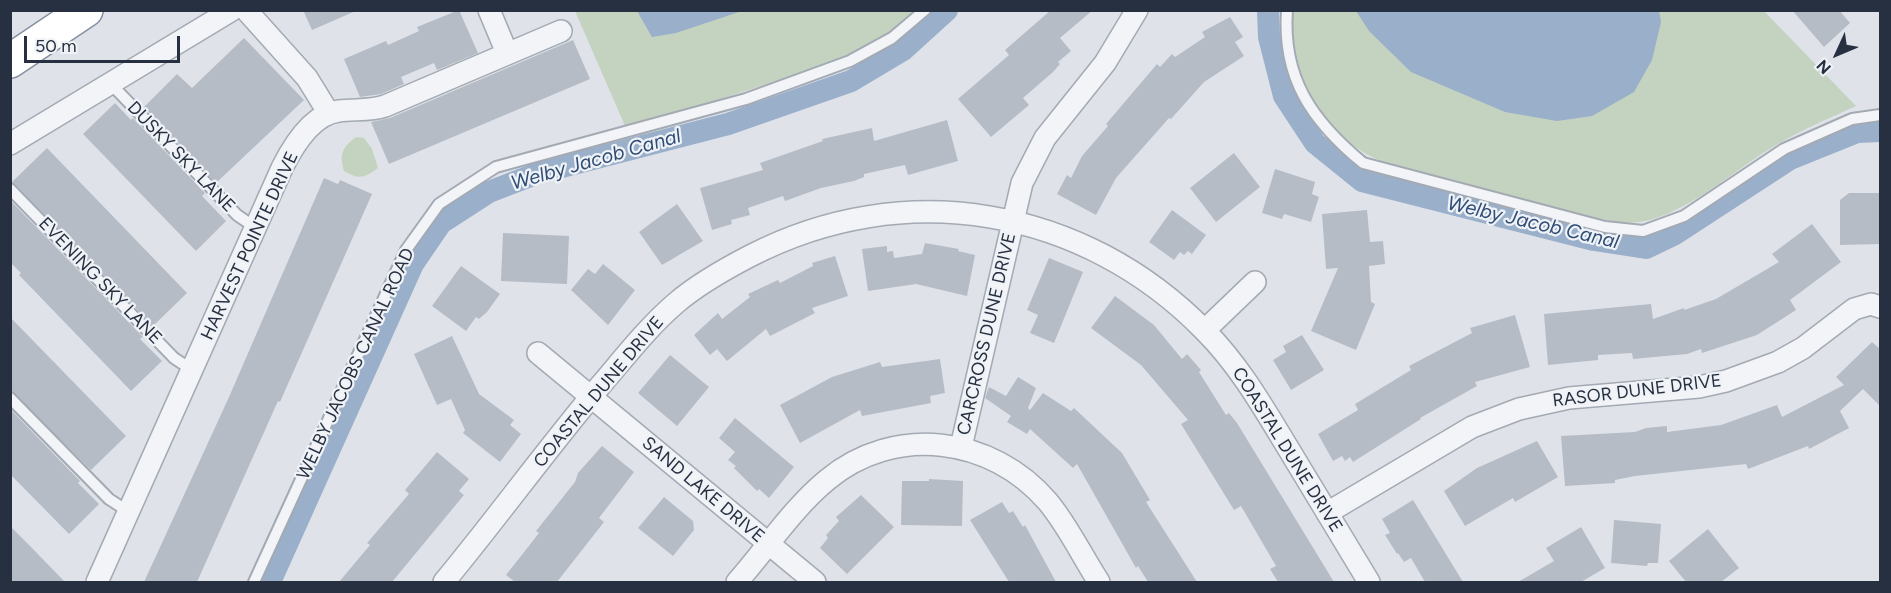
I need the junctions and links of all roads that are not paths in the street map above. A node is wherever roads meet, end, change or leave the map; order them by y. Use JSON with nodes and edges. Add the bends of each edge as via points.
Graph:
{"nodes":[{"id":1,"x":86,"y":10,"type":"edge"},
{"id":2,"x":232,"y":10,"type":"edge"},
{"id":3,"x":246,"y":10,"type":"edge"},
{"id":4,"x":489,"y":10,"type":"edge"},
{"id":5,"x":925,"y":10,"type":"edge"},
{"id":6,"x":1137,"y":10,"type":"edge"},
{"id":7,"x":1287,"y":10,"type":"edge"},
{"id":8,"x":561,"y":31,"type":"dead end"},
{"id":9,"x":507,"y":53,"type":"junction"},
{"id":10,"x":10,"y":61,"type":"edge"},
{"id":11,"x":110,"y":83,"type":"junction"},
{"id":12,"x":328,"y":112,"type":"junction"},
{"id":13,"x":1881,"y":115,"type":"edge"},
{"id":14,"x":10,"y":144,"type":"edge"},
{"id":15,"x":10,"y":189,"type":"edge"},
{"id":16,"x":1012,"y":220,"type":"junction"},
{"id":17,"x":256,"y":228,"type":"junction"},
{"id":18,"x":1255,"y":282,"type":"dead end"},
{"id":19,"x":1881,"y":307,"type":"edge"},
{"id":20,"x":1205,"y":330,"type":"junction"},
{"id":21,"x":538,"y":353,"type":"dead end"},
{"id":22,"x":192,"y":370,"type":"junction"},
{"id":23,"x":591,"y":397,"type":"junction"},
{"id":24,"x":10,"y":398,"type":"edge"},
{"id":25,"x":962,"y":447,"type":"junction"},
{"id":26,"x":129,"y":512,"type":"junction"},
{"id":27,"x":1327,"y":513,"type":"junction"},
{"id":28,"x":769,"y":545,"type":"junction"},
{"id":29,"x":97,"y":582,"type":"edge"},
{"id":30,"x":254,"y":582,"type":"edge"},
{"id":31,"x":444,"y":582,"type":"edge"},
{"id":32,"x":737,"y":582,"type":"edge"},
{"id":33,"x":815,"y":582,"type":"edge"},
{"id":34,"x":1099,"y":582,"type":"edge"},
{"id":35,"x":1369,"y":582,"type":"edge"}],
"edges":[{"from":1,"to":10,"type":"highway"},
{"from":2,"to":11,"type":"street"},
{"from":3,"to":12,"type":"street","via":[[307,78]]},
{"from":4,"to":9,"type":"street"},
{"from":5,"to":30,"type":"lane","name":"WELBY JACOBS CANAL ROAD","via":[[892,38],[850,61],[747,99],[496,167],[439,204],[406,250]]},
{"from":6,"to":16,"type":"street","name":"CARCROSS DUNE DRIVE","via":[[1105,63],[1036,151]]},
{"from":7,"to":13,"type":"lane","via":[[1285,40],[1300,91],[1332,137],[1363,163],[1605,227],[1643,231],[1684,216],[1784,149],[1852,119]]},
{"from":8,"to":9,"type":"street"},
{"from":9,"to":12,"type":"street","via":[[378,109]]},
{"from":11,"to":14,"type":"street"},
{"from":11,"to":17,"type":"lane","name":"DUSKY SKY LANE","via":[[237,215]]},
{"from":12,"to":17,"type":"street","name":"HARVEST POINTE DRIVE","via":[[288,157]]},
{"from":15,"to":22,"type":"lane","name":"EVENING SKY LANE","via":[[174,358]]},
{"from":16,"to":20,"type":"street","name":"COASTAL DUNE DRIVE","via":[[1060,236],[1123,266]]},
{"from":16,"to":23,"type":"street","name":"COASTAL DUNE DRIVE","via":[[909,211],[818,227],[770,246],[722,271],[676,302]]},
{"from":16,"to":25,"type":"street","name":"CARCROSS DUNE DRIVE"},
{"from":17,"to":22,"type":"street","name":"HARVEST POINTE DRIVE"},
{"from":18,"to":20,"type":"street"},
{"from":19,"to":27,"type":"street","name":"RASOR DUNE DRIVE","via":[[1870,304],[1854,309],[1779,362],[1726,381],[1569,398],[1495,417]]},
{"from":20,"to":27,"type":"street","name":"COASTAL DUNE DRIVE","via":[[1255,393]]},
{"from":21,"to":23,"type":"street","name":"SAND LAKE DRIVE"},
{"from":22,"to":26,"type":"street","name":"HARVEST POINTE DRIVE"},
{"from":23,"to":28,"type":"street","name":"SAND LAKE DRIVE"},
{"from":23,"to":31,"type":"street","name":"COASTAL DUNE DRIVE"},
{"from":24,"to":26,"type":"lane","via":[[109,500]]},
{"from":25,"to":28,"type":"street","via":[[928,443],[861,459],[816,489]]},
{"from":25,"to":34,"type":"street","via":[[999,463],[1033,487],[1060,518]]},
{"from":26,"to":29,"type":"street","name":"HARVEST POINTE DRIVE"},
{"from":27,"to":35,"type":"street","name":"COASTAL DUNE DRIVE"},
{"from":28,"to":32,"type":"street"},
{"from":28,"to":33,"type":"street","name":"SAND LAKE DRIVE"}]}
